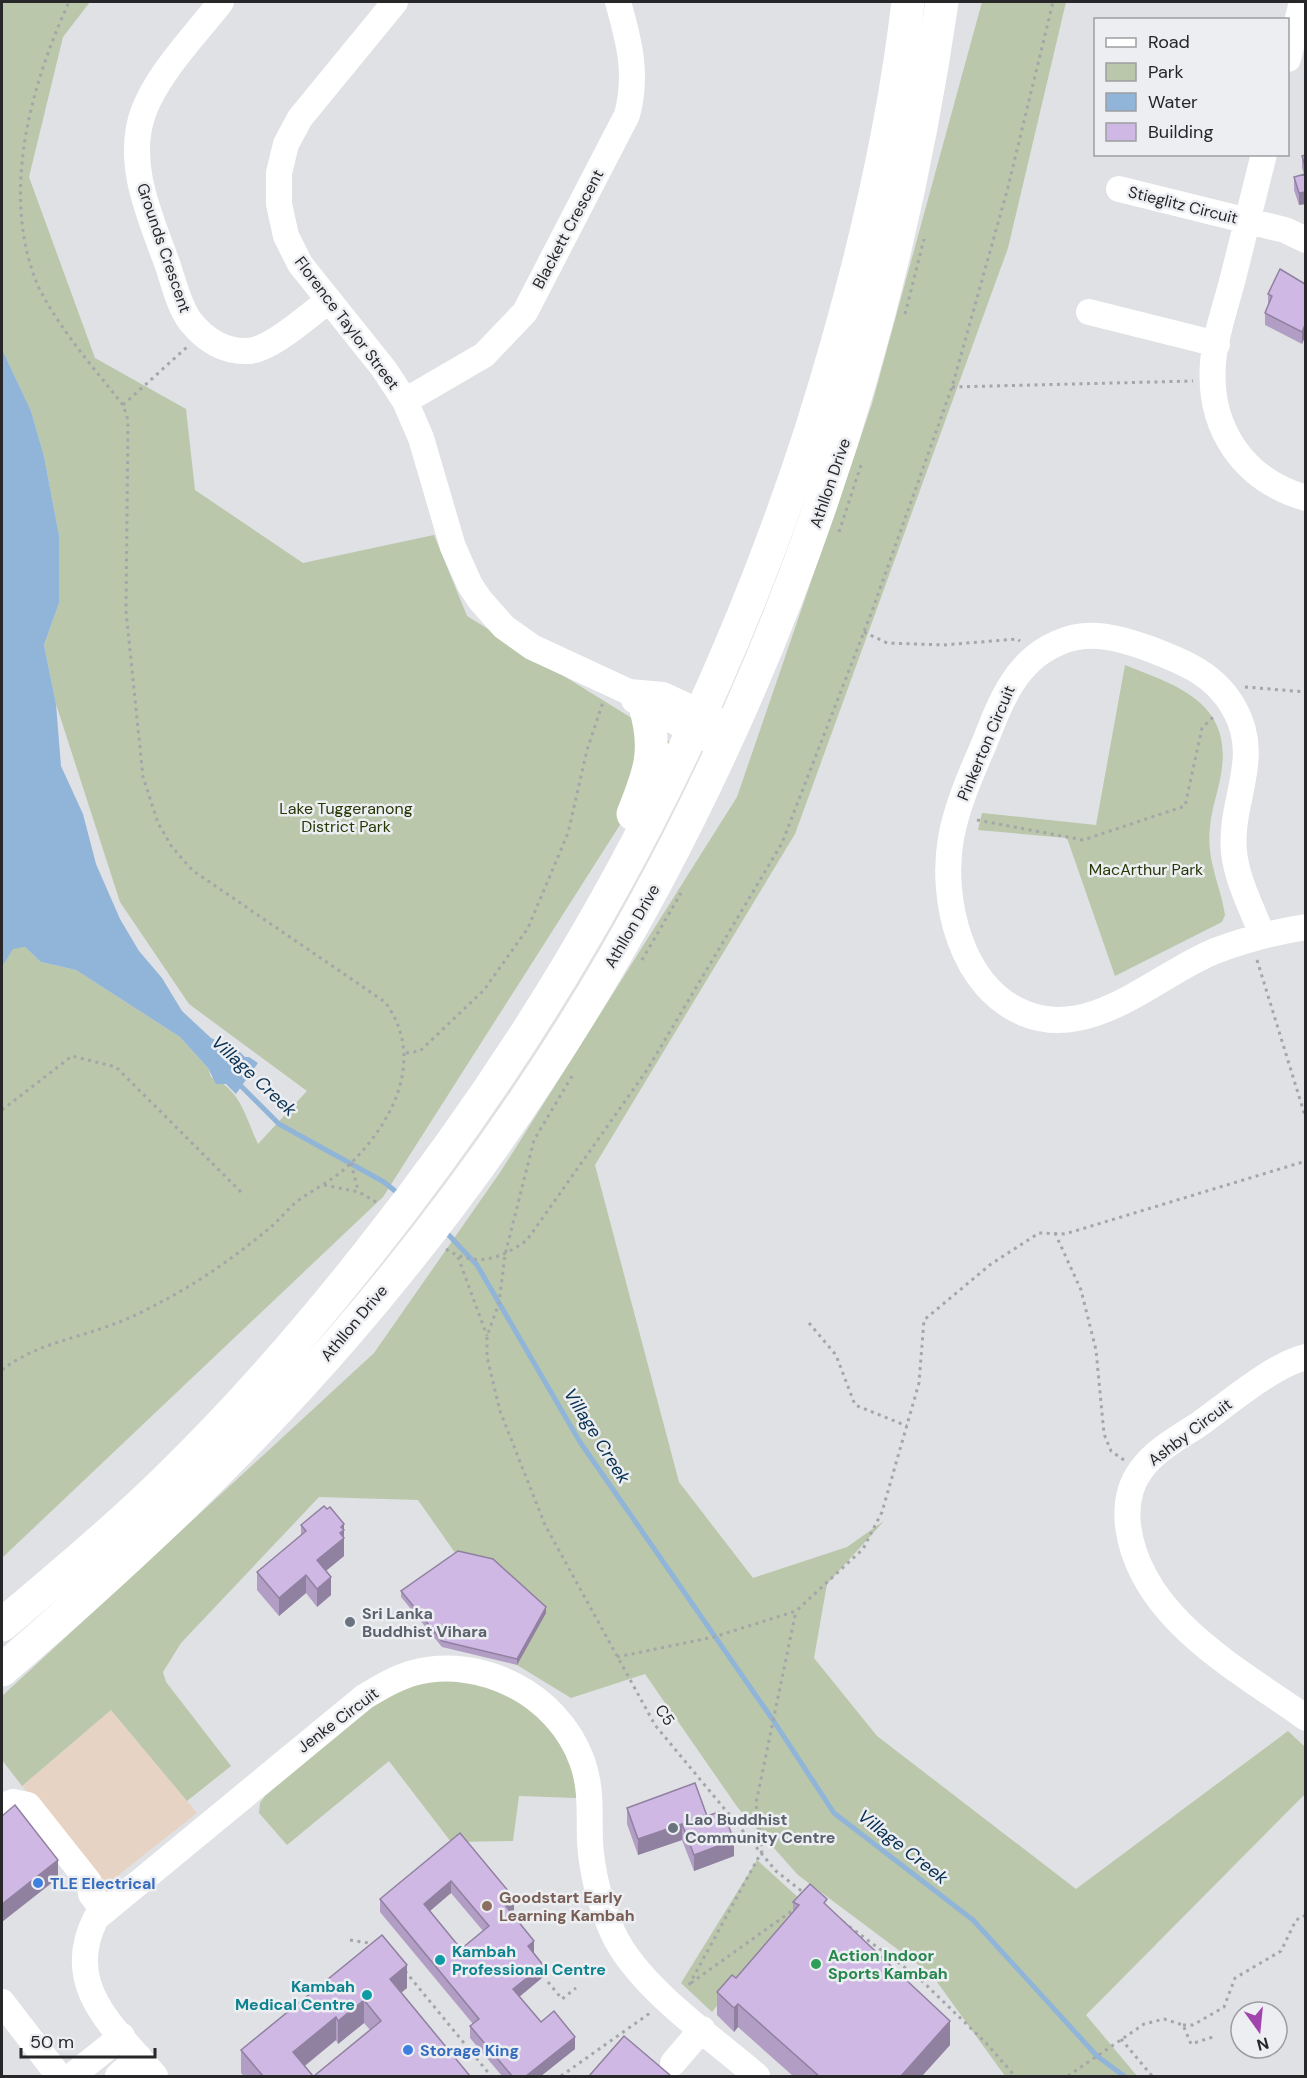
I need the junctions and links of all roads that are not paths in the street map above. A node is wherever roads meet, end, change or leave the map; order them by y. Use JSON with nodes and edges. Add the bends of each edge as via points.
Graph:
{"nodes":[{"id":1,"x":221,"y":2,"type":"edge"},
{"id":2,"x":396,"y":2,"type":"edge"},
{"id":3,"x":618,"y":2,"type":"edge"},
{"id":4,"x":908,"y":2,"type":"edge"},
{"id":5,"x":942,"y":2,"type":"edge"},
{"id":6,"x":1302,"y":2,"type":"edge"},
{"id":7,"x":1289,"y":51,"type":"edge"},
{"id":8,"x":1263,"y":156,"type":"edge"},
{"id":9,"x":1119,"y":189,"type":"dead end"},
{"id":10,"x":1247,"y":221,"type":"junction"},
{"id":11,"x":1305,"y":240,"type":"edge"},
{"id":12,"x":328,"y":301,"type":"junction"},
{"id":13,"x":1089,"y":312,"type":"dead end"},
{"id":14,"x":1216,"y":344,"type":"junction"},
{"id":15,"x":405,"y":401,"type":"junction"},
{"id":16,"x":1305,"y":498,"type":"edge"},
{"id":17,"x":627,"y":694,"type":"junction"},
{"id":18,"x":699,"y":722,"type":"junction"},
{"id":19,"x":729,"y":737,"type":"junction"},
{"id":20,"x":616,"y":886,"type":"junction"},
{"id":21,"x":1305,"y":927,"type":"edge"},
{"id":22,"x":1257,"y":937,"type":"junction"},
{"id":23,"x":1305,"y":1357,"type":"edge"},
{"id":24,"x":2,"y":1625,"type":"edge"},
{"id":25,"x":2,"y":1670,"type":"edge"},
{"id":26,"x":1305,"y":1718,"type":"edge"},
{"id":27,"x":2,"y":1806,"type":"edge"},
{"id":28,"x":97,"y":1903,"type":"junction"},
{"id":29,"x":2,"y":2002,"type":"edge"},
{"id":30,"x":702,"y":2029,"type":"junction"},
{"id":31,"x":122,"y":2036,"type":"junction"},
{"id":32,"x":673,"y":2062,"type":"dead end"},
{"id":33,"x":147,"y":2067,"type":"edge"},
{"id":34,"x":78,"y":2072,"type":"edge"},
{"id":35,"x":59,"y":2076,"type":"edge"},
{"id":36,"x":118,"y":2076,"type":"edge"},
{"id":37,"x":757,"y":2076,"type":"edge"}],
"edges":[{"from":1,"to":12,"type":"street","name":"Grounds Crescent","via":[[156,87],[143,112],[137,157],[140,188],[184,311],[202,334],[232,351],[260,349]]},
{"from":2,"to":12,"type":"street","name":"Florence Taylor Street","via":[[300,118],[286,144],[279,173],[279,204],[286,236],[300,264]]},
{"from":3,"to":15,"type":"street","name":"Blackett Crescent","via":[[633,56],[633,92],[627,115],[525,312],[484,355]]},
{"from":4,"to":18,"type":"main road","name":"Athllon Drive","via":[[888,128],[835,354],[779,528]]},
{"from":5,"to":19,"type":"main road","name":"Athllon Drive","via":[[913,178],[887,290],[847,432],[804,558]]},
{"from":6,"to":7,"type":"street"},
{"from":8,"to":10,"type":"street","name":"Stieglitz Circuit"},
{"from":9,"to":10,"type":"street","name":"Stieglitz Circuit"},
{"from":10,"to":11,"type":"street","via":[[1285,230]]},
{"from":10,"to":14,"type":"street","name":"Stieglitz Circuit"},
{"from":12,"to":15,"type":"street","name":"Florence Taylor Street"},
{"from":13,"to":14,"type":"street"},
{"from":14,"to":16,"type":"street","name":"Stieglitz Circuit","via":[[1213,380],[1221,423],[1243,462],[1264,481]]},
{"from":15,"to":17,"type":"street","name":"Florence Taylor Street","via":[[421,438],[453,547],[480,600],[504,627],[532,647]]},
{"from":17,"to":18,"type":"street","name":"Florence Taylor Street"},
{"from":17,"to":20,"type":"main road","via":[[652,731],[653,755]]},
{"from":18,"to":19,"type":"street","name":"Florence Taylor Street"},
{"from":18,"to":20,"type":"main road","name":"Athllon Drive"},
{"from":19,"to":25,"type":"main road","name":"Athllon Drive","via":[[677,846],[615,956],[550,1062],[423,1240],[268,1421],[99,1586]]},
{"from":20,"to":24,"type":"main road","name":"Athllon Drive","via":[[539,1016],[430,1175],[385,1211],[328,1304],[167,1479]]},
{"from":21,"to":22,"type":"street","name":"Pinkerton Circuit"},
{"from":22,"to":22,"type":"street","name":"Pinkerton Circuit","via":[[1234,851],[1234,826],[1247,769],[1245,736],[1229,700],[1193,666],[1122,638],[1085,636],[1060,642],[1037,655],[1017,674],[1002,699],[956,816],[951,840],[949,874],[956,926],[972,968],[993,995],[1027,1015],[1054,1021],[1080,1018],[1105,1009],[1213,952]]},
{"from":23,"to":26,"type":"street","name":"Ashby Circuit","via":[[1263,1379],[1154,1455],[1140,1471],[1127,1513],[1130,1540],[1161,1601],[1182,1625]]},
{"from":27,"to":28,"type":"street","via":[[13,1802],[28,1805],[89,1882]]},
{"from":28,"to":30,"type":"street","name":"Jenke Circuit","via":[[364,1697],[413,1673],[468,1670],[501,1678],[527,1692],[564,1728],[583,1762],[590,1797],[593,1872],[614,1934],[640,1972]]},
{"from":28,"to":31,"type":"street","name":"Jenke Circuit","via":[[83,1968],[94,1999]]},
{"from":29,"to":35,"type":"street"},
{"from":30,"to":32,"type":"street"},
{"from":30,"to":37,"type":"street","name":"Jenke Circuit"},
{"from":31,"to":33,"type":"street","name":"Jenke Circuit"},
{"from":31,"to":34,"type":"street"},
{"from":33,"to":36,"type":"street"}]}
